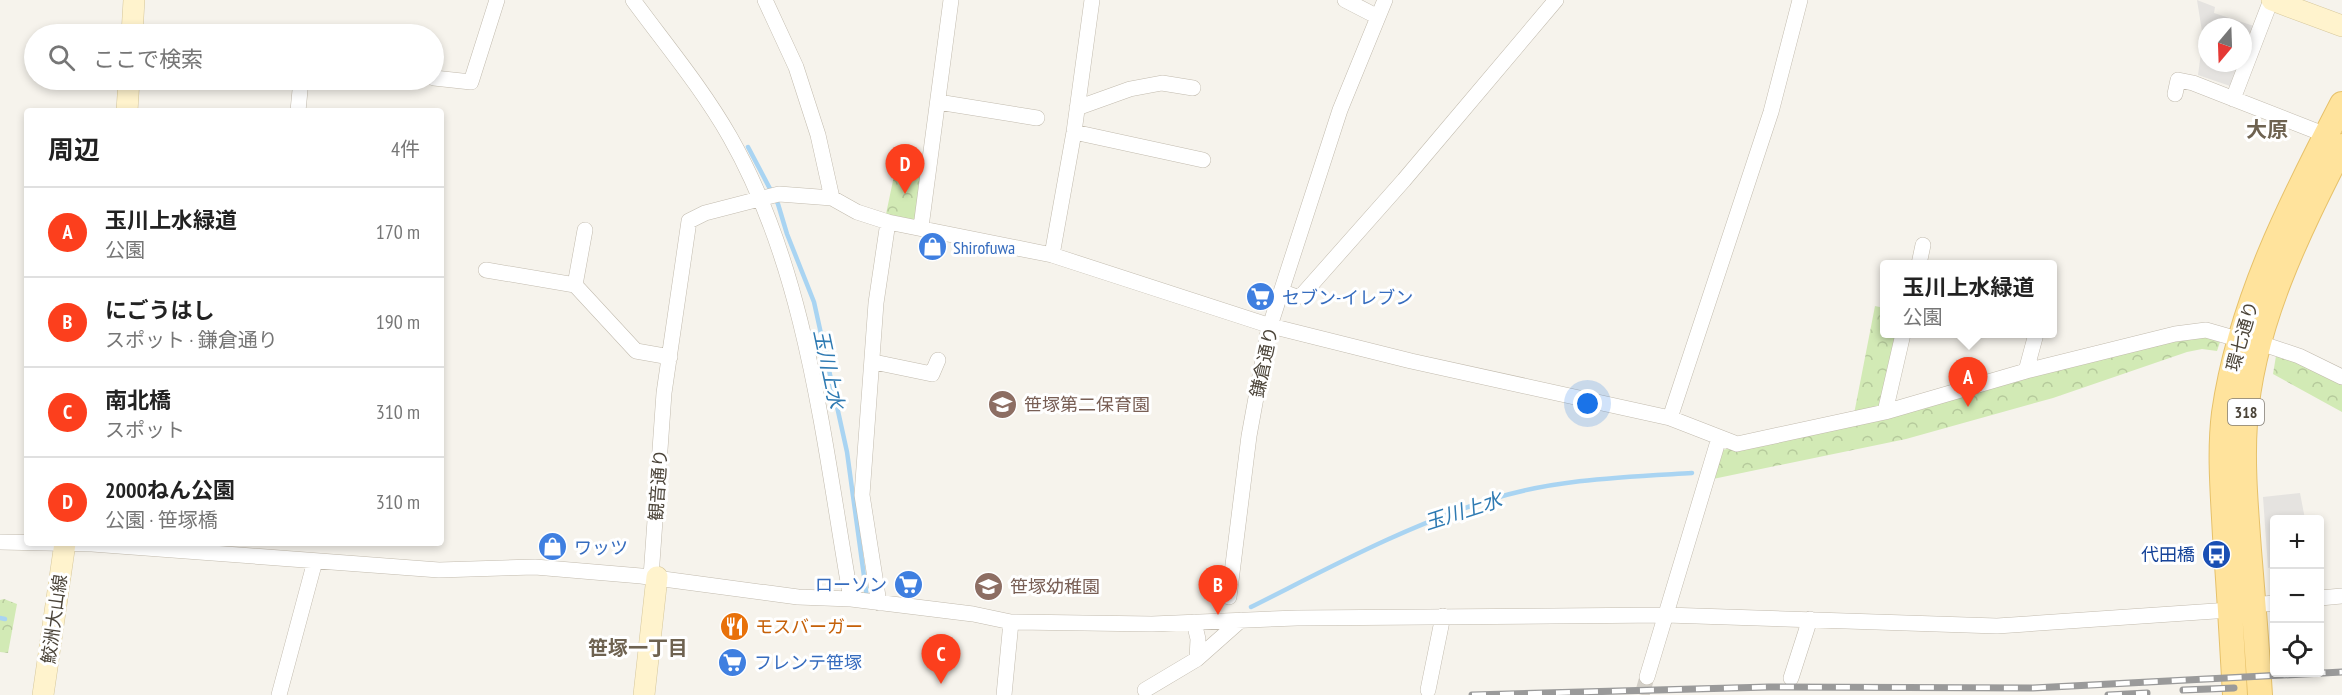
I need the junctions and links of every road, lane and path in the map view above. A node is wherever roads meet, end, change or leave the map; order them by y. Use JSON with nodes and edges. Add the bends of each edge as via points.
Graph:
{"nodes":[{"id":1,"x":134,"y":0,"type":"edge"},
{"id":2,"x":497,"y":0,"type":"edge"},
{"id":3,"x":633,"y":0,"type":"edge"},
{"id":4,"x":765,"y":0,"type":"edge"},
{"id":5,"x":951,"y":0,"type":"edge"},
{"id":6,"x":1092,"y":0,"type":"edge"},
{"id":7,"x":1346,"y":0,"type":"edge"},
{"id":8,"x":1385,"y":0,"type":"edge"},
{"id":9,"x":1556,"y":0,"type":"edge"},
{"id":10,"x":1800,"y":0,"type":"edge"},
{"id":11,"x":2271,"y":0,"type":"edge"},
{"id":12,"x":1378,"y":17,"type":"junction"},
{"id":13,"x":133,"y":24,"type":"edge"},
{"id":14,"x":2342,"y":26,"type":"edge"},
{"id":15,"x":444,"y":79,"type":"edge"},
{"id":16,"x":1193,"y":88,"type":"dead end"},
{"id":17,"x":128,"y":90,"type":"edge"},
{"id":18,"x":300,"y":90,"type":"edge"},
{"id":19,"x":2175,"y":94,"type":"dead end"},
{"id":20,"x":2233,"y":99,"type":"junction"},
{"id":21,"x":938,"y":102,"type":"junction"},
{"id":22,"x":2342,"y":104,"type":"edge"},
{"id":23,"x":127,"y":108,"type":"edge"},
{"id":24,"x":298,"y":108,"type":"edge"},
{"id":25,"x":1077,"y":108,"type":"junction"},
{"id":26,"x":1037,"y":118,"type":"dead end"},
{"id":27,"x":1074,"y":132,"type":"junction"},
{"id":28,"x":2334,"y":140,"type":"edge"},
{"id":29,"x":1203,"y":160,"type":"dead end"},
{"id":30,"x":768,"y":198,"type":"junction"},
{"id":31,"x":832,"y":198,"type":"junction"},
{"id":32,"x":888,"y":222,"type":"junction"},
{"id":33,"x":921,"y":227,"type":"junction"},
{"id":34,"x":585,"y":230,"type":"dead end"},
{"id":35,"x":1923,"y":245,"type":"dead end"},
{"id":36,"x":1052,"y":255,"type":"junction"},
{"id":37,"x":1920,"y":260,"type":"edge"},
{"id":38,"x":486,"y":270,"type":"dead end"},
{"id":39,"x":575,"y":285,"type":"junction"},
{"id":40,"x":1283,"y":292,"type":"junction"},
{"id":41,"x":1271,"y":326,"type":"junction"},
{"id":42,"x":1902,"y":338,"type":"edge"},
{"id":43,"x":2035,"y":338,"type":"edge"},
{"id":44,"x":2250,"y":342,"type":"junction"},
{"id":45,"x":670,"y":357,"type":"junction"},
{"id":46,"x":938,"y":360,"type":"dead end"},
{"id":47,"x":874,"y":362,"type":"junction"},
{"id":48,"x":2340,"y":370,"type":"edge"},
{"id":49,"x":2026,"y":372,"type":"junction"},
{"id":50,"x":1885,"y":412,"type":"junction"},
{"id":51,"x":1670,"y":418,"type":"junction"},
{"id":52,"x":1719,"y":438,"type":"junction"},
{"id":53,"x":0,"y":542,"type":"edge"},
{"id":54,"x":24,"y":543,"type":"edge"},
{"id":55,"x":65,"y":546,"type":"edge"},
{"id":56,"x":134,"y":546,"type":"edge"},
{"id":57,"x":272,"y":550,"type":"edge"},
{"id":58,"x":315,"y":561,"type":"junction"},
{"id":59,"x":654,"y":577,"type":"junction"},
{"id":60,"x":2342,"y":596,"type":"edge"},
{"id":61,"x":1229,"y":597,"type":"dead end"},
{"id":62,"x":2324,"y":598,"type":"edge"},
{"id":63,"x":853,"y":600,"type":"junction"},
{"id":64,"x":877,"y":603,"type":"junction"},
{"id":65,"x":2264,"y":604,"type":"edge"},
{"id":66,"x":2230,"y":610,"type":"junction"},
{"id":67,"x":1666,"y":615,"type":"junction"},
{"id":68,"x":1443,"y":616,"type":"junction"},
{"id":69,"x":1810,"y":619,"type":"junction"},
{"id":70,"x":1241,"y":620,"type":"junction"},
{"id":71,"x":1011,"y":622,"type":"junction"},
{"id":72,"x":1194,"y":622,"type":"junction"},
{"id":73,"x":1197,"y":659,"type":"junction"},
{"id":74,"x":1647,"y":677,"type":"tunnel mouth"},
{"id":75,"x":1791,"y":678,"type":"dead end"},
{"id":76,"x":1145,"y":690,"type":"dead end"},
{"id":77,"x":1428,"y":690,"type":"dead end"},
{"id":78,"x":43,"y":695,"type":"edge"},
{"id":79,"x":279,"y":695,"type":"edge"},
{"id":80,"x":644,"y":695,"type":"edge"},
{"id":81,"x":1004,"y":695,"type":"edge"},
{"id":82,"x":2235,"y":695,"type":"edge"},
{"id":83,"x":2260,"y":695,"type":"edge"}],
"edges":[{"from":1,"to":13,"type":"main road"},
{"from":2,"to":15,"type":"street","via":[[471,82]]},
{"from":3,"to":30,"type":"street","via":[[699,87]]},
{"from":4,"to":31,"type":"street","via":[[796,67],[818,135]]},
{"from":5,"to":21,"type":"street"},
{"from":6,"to":25,"type":"street"},
{"from":7,"to":12,"type":"street"},
{"from":8,"to":12,"type":"street","name":"鎌倉通り"},
{"from":9,"to":40,"type":"street","via":[[1412,172],[1303,294],[1297,297]]},
{"from":10,"to":51,"type":"street","via":[[1771,112]]},
{"from":11,"to":14,"type":"main road"},
{"from":11,"to":20,"type":"street"},
{"from":12,"to":40,"type":"street","name":"鎌倉通り","via":[[1340,110]]},
{"from":16,"to":25,"type":"street","via":[[1162,83],[1130,89]]},
{"from":17,"to":23,"type":"main road"},
{"from":18,"to":24,"type":"street"},
{"from":19,"to":20,"type":"street","via":[[2178,80]]},
{"from":20,"to":28,"type":"street"},
{"from":21,"to":26,"type":"street"},
{"from":21,"to":33,"type":"street"},
{"from":22,"to":28,"type":"main road","name":"環七通り","number":"318"},
{"from":25,"to":27,"type":"street"},
{"from":27,"to":29,"type":"street"},
{"from":27,"to":36,"type":"street"},
{"from":28,"to":44,"type":"main road","name":"環七通り","number":"318","via":[[2292,201],[2265,262]]},
{"from":30,"to":31,"type":"street"},
{"from":30,"to":45,"type":"street","name":"観音通り","via":[[705,213],[689,221]]},
{"from":30,"to":63,"type":"street","via":[[798,304]]},
{"from":31,"to":32,"type":"street","via":[[857,212]]},
{"from":32,"to":33,"type":"street"},
{"from":32,"to":47,"type":"street","via":[[876,303]]},
{"from":33,"to":36,"type":"street"},
{"from":34,"to":39,"type":"street"},
{"from":35,"to":37,"type":"street"},
{"from":36,"to":41,"type":"street"},
{"from":38,"to":39,"type":"street"},
{"from":39,"to":45,"type":"street","via":[[636,351]]},
{"from":40,"to":41,"type":"street","name":"鎌倉通り"},
{"from":41,"to":51,"type":"street"},
{"from":41,"to":61,"type":"street","name":"鎌倉通り","via":[[1249,436]]},
{"from":42,"to":50,"type":"street"},
{"from":43,"to":49,"type":"street"},
{"from":44,"to":48,"type":"street"},
{"from":44,"to":49,"type":"street","via":[[2196,331]]},
{"from":44,"to":65,"type":"main road","name":"環七通り","number":"318","via":[[2252,374],[2245,434],[2245,493]]},
{"from":44,"to":66,"type":"main road","name":"環七通り","number":"318","via":[[2224,415],[2222,468]]},
{"from":45,"to":59,"type":"street","name":"観音通り","via":[[664,393]]},
{"from":46,"to":47,"type":"street","via":[[932,374]]},
{"from":47,"to":64,"type":"street","via":[[862,495]]},
{"from":49,"to":50,"type":"street"},
{"from":50,"to":52,"type":"street","via":[[1737,444]]},
{"from":51,"to":52,"type":"street"},
{"from":52,"to":67,"type":"street"},
{"from":53,"to":54,"type":"street"},
{"from":55,"to":78,"type":"main road","name":"鮫洲大山線"},
{"from":56,"to":57,"type":"street"},
{"from":57,"to":58,"type":"street"},
{"from":58,"to":59,"type":"street","via":[[439,570],[535,567]]},
{"from":58,"to":79,"type":"street"},
{"from":59,"to":63,"type":"street","via":[[798,597]]},
{"from":59,"to":80,"type":"main road"},
{"from":60,"to":62,"type":"street"},
{"from":63,"to":64,"type":"street"},
{"from":64,"to":71,"type":"street"},
{"from":65,"to":83,"type":"main road","name":"環七通り","number":"318"},
{"from":66,"to":69,"type":"street","via":[[1997,626]]},
{"from":66,"to":82,"type":"main road","name":"環七通り","number":"318"},
{"from":67,"to":68,"type":"street"},
{"from":67,"to":69,"type":"street"},
{"from":67,"to":74,"type":"street"},
{"from":68,"to":70,"type":"street"},
{"from":68,"to":77,"type":"street"},
{"from":69,"to":75,"type":"street"},
{"from":70,"to":72,"type":"street"},
{"from":70,"to":73,"type":"street"},
{"from":71,"to":72,"type":"street"},
{"from":71,"to":81,"type":"street"},
{"from":72,"to":73,"type":"street"},
{"from":73,"to":76,"type":"street"}]}
